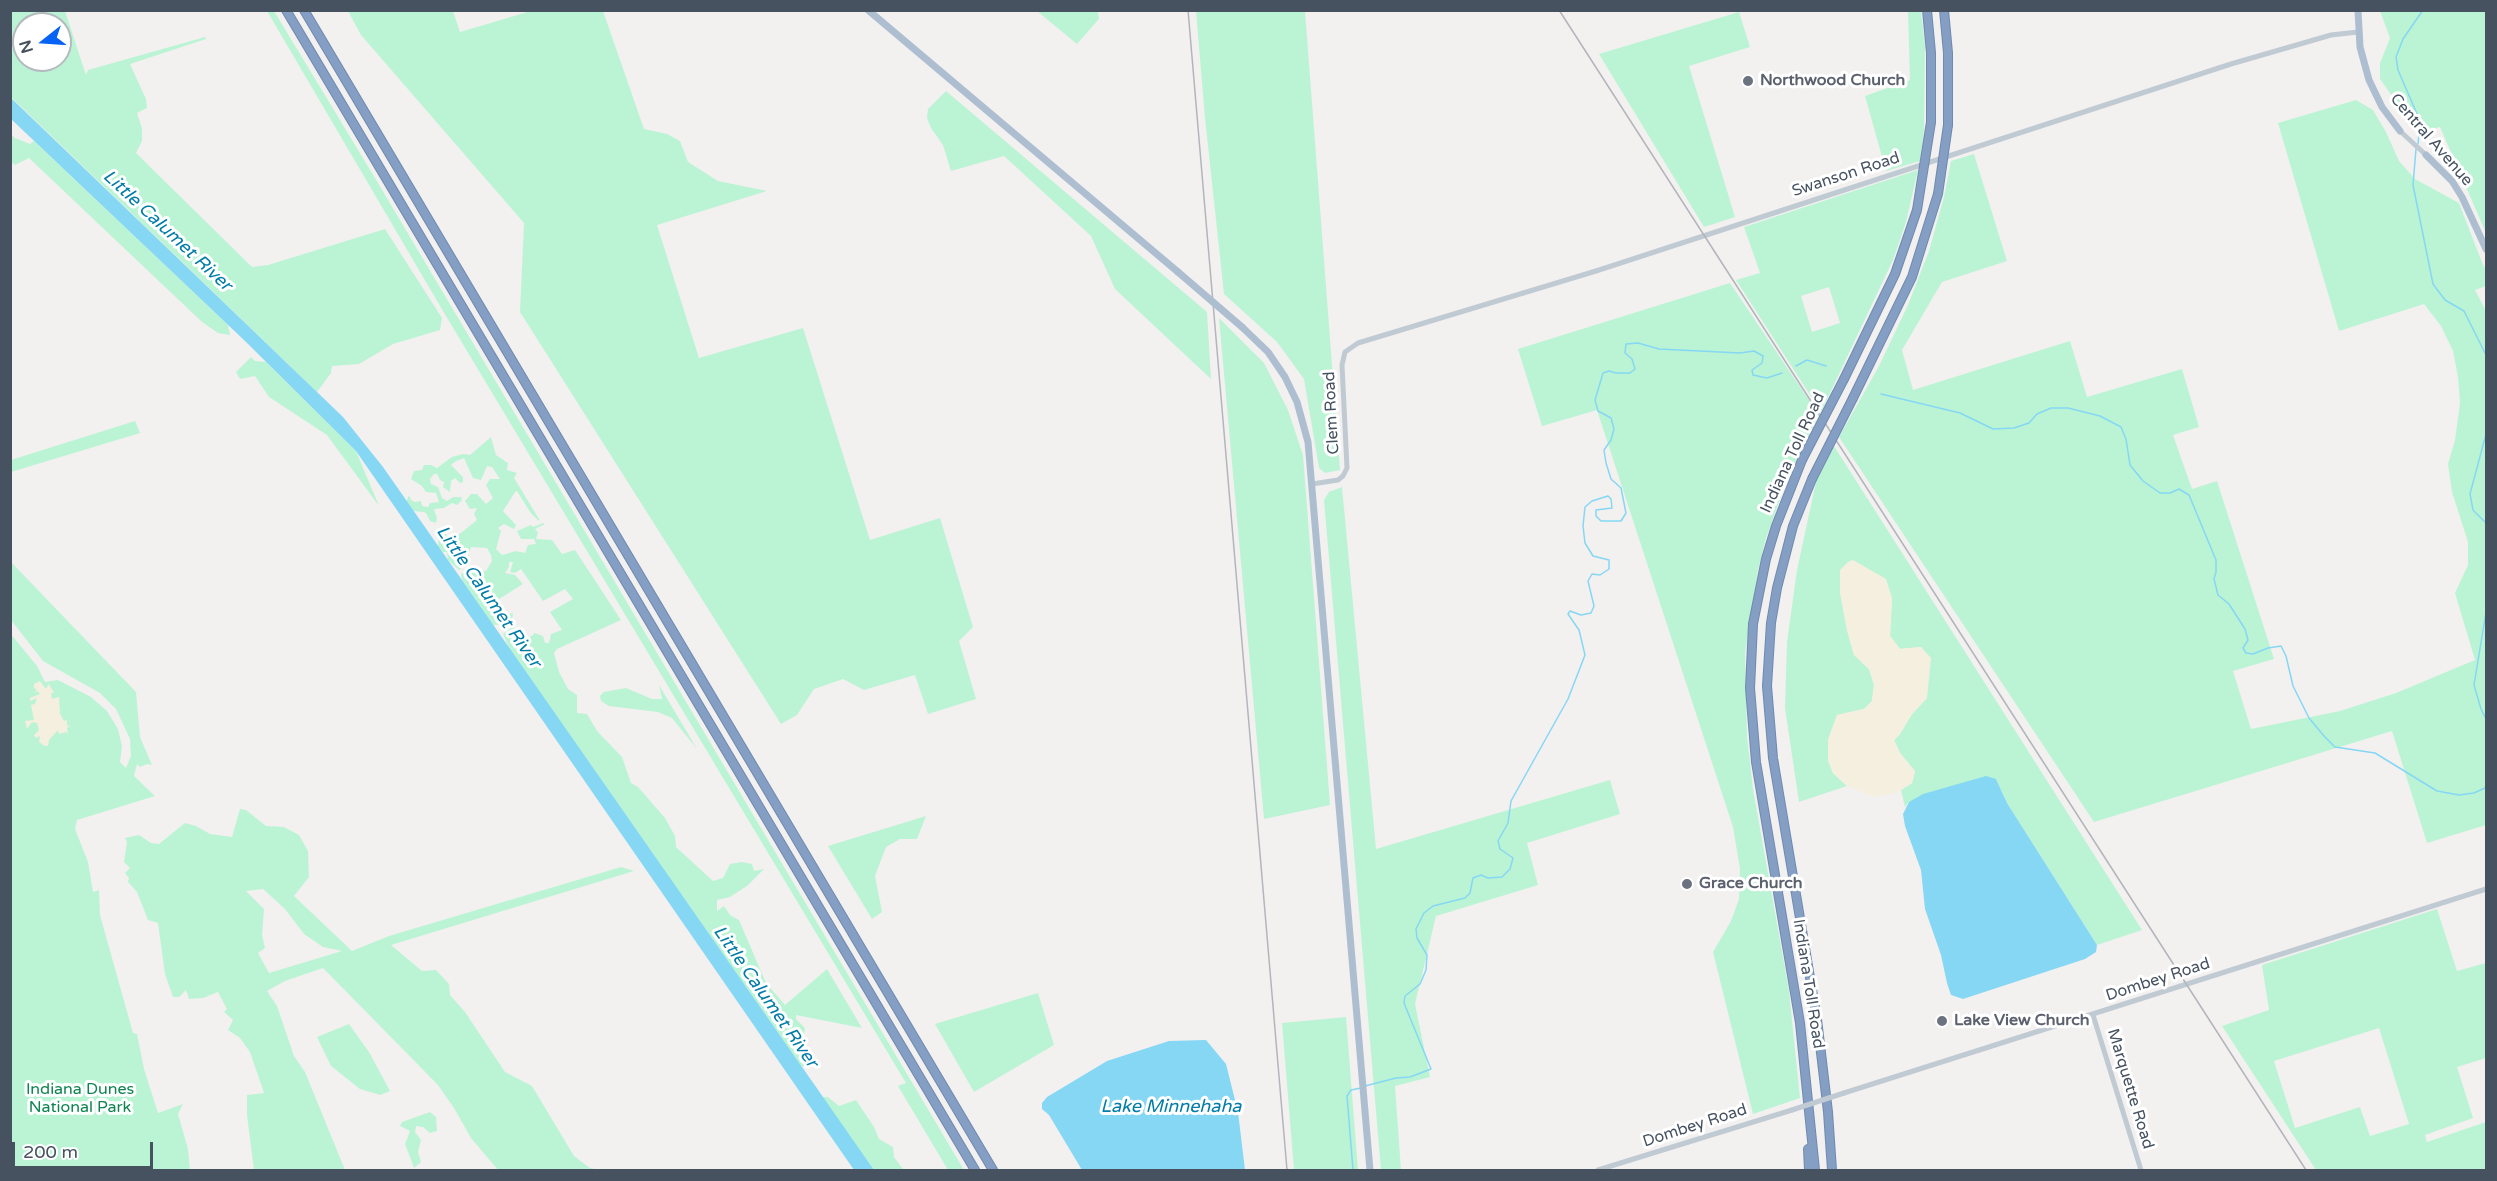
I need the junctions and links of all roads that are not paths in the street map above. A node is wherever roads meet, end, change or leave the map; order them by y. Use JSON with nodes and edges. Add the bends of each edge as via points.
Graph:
{"nodes":[{"id":1,"x":286,"y":10,"type":"edge"},
{"id":2,"x":304,"y":10,"type":"edge"},
{"id":3,"x":868,"y":10,"type":"edge"},
{"id":4,"x":1927,"y":10,"type":"edge"},
{"id":5,"x":1944,"y":10,"type":"edge"},
{"id":6,"x":2358,"y":10,"type":"edge"},
{"id":7,"x":2358,"y":32,"type":"junction"},
{"id":8,"x":2400,"y":131,"type":"joint"},
{"id":9,"x":2427,"y":155,"type":"joint"},
{"id":10,"x":2487,"y":249,"type":"edge"},
{"id":11,"x":1346,"y":352,"type":"joint"},
{"id":12,"x":1312,"y":484,"type":"junction"},
{"id":13,"x":2487,"y":889,"type":"edge"},
{"id":14,"x":2093,"y":1016,"type":"junction"},
{"id":15,"x":1807,"y":1073,"type":"junction"},
{"id":16,"x":1828,"y":1112,"type":"junction"},
{"id":17,"x":975,"y":1170,"type":"edge"},
{"id":18,"x":993,"y":1170,"type":"edge"},
{"id":19,"x":1370,"y":1170,"type":"edge"},
{"id":20,"x":1598,"y":1170,"type":"edge"},
{"id":21,"x":1809,"y":1170,"type":"edge"},
{"id":22,"x":1815,"y":1170,"type":"edge"},
{"id":23,"x":1832,"y":1170,"type":"edge"},
{"id":24,"x":1837,"y":1170,"type":"edge"},
{"id":25,"x":2140,"y":1170,"type":"edge"}],
"edges":[{"from":1,"to":17,"type":"highway"},
{"from":2,"to":18,"type":"highway"},
{"from":3,"to":12,"type":"main road","bridge":true,"via":[[1242,327],[1274,360],[1293,394],[1306,434]]},
{"from":4,"to":15,"type":"highway","name":"Indiana Toll Road","bridge":true,"via":[[1931,122],[1917,210],[1895,274],[1802,460],[1783,507],[1766,559],[1754,624],[1750,688],[1756,762]]},
{"from":5,"to":16,"type":"highway","name":"Indiana Toll Road","bridge":true,"via":[[1948,125],[1929,229],[1912,276],[1812,479],[1793,526],[1771,623],[1767,686],[1773,758],[1817,1019]]},
{"from":6,"to":7,"type":"main road","name":"Central Avenue"},
{"from":7,"to":8,"type":"main road","name":"Central Avenue","via":[[2369,80]]},
{"from":7,"to":11,"type":"street","name":"Swanson Road","via":[[2331,35],[2231,64],[1596,271],[1358,343]]},
{"from":8,"to":9,"type":"street","name":"Central Avenue"},
{"from":9,"to":10,"type":"main road","name":"Central Avenue","via":[[2452,181]]},
{"from":11,"to":12,"type":"street","name":"Clem Road","via":[[1342,369],[1347,468],[1338,480]]},
{"from":12,"to":19,"type":"main road"},
{"from":13,"to":14,"type":"street","name":"Dombey Road"},
{"from":14,"to":20,"type":"street","name":"Dombey Road","bridge":true},
{"from":14,"to":25,"type":"street","name":"Marquette Road"},
{"from":15,"to":21,"type":"highway"},
{"from":15,"to":22,"type":"highway","name":"Indiana Toll Road"},
{"from":16,"to":23,"type":"highway","name":"Indiana Toll Road"},
{"from":16,"to":24,"type":"highway"}]}
